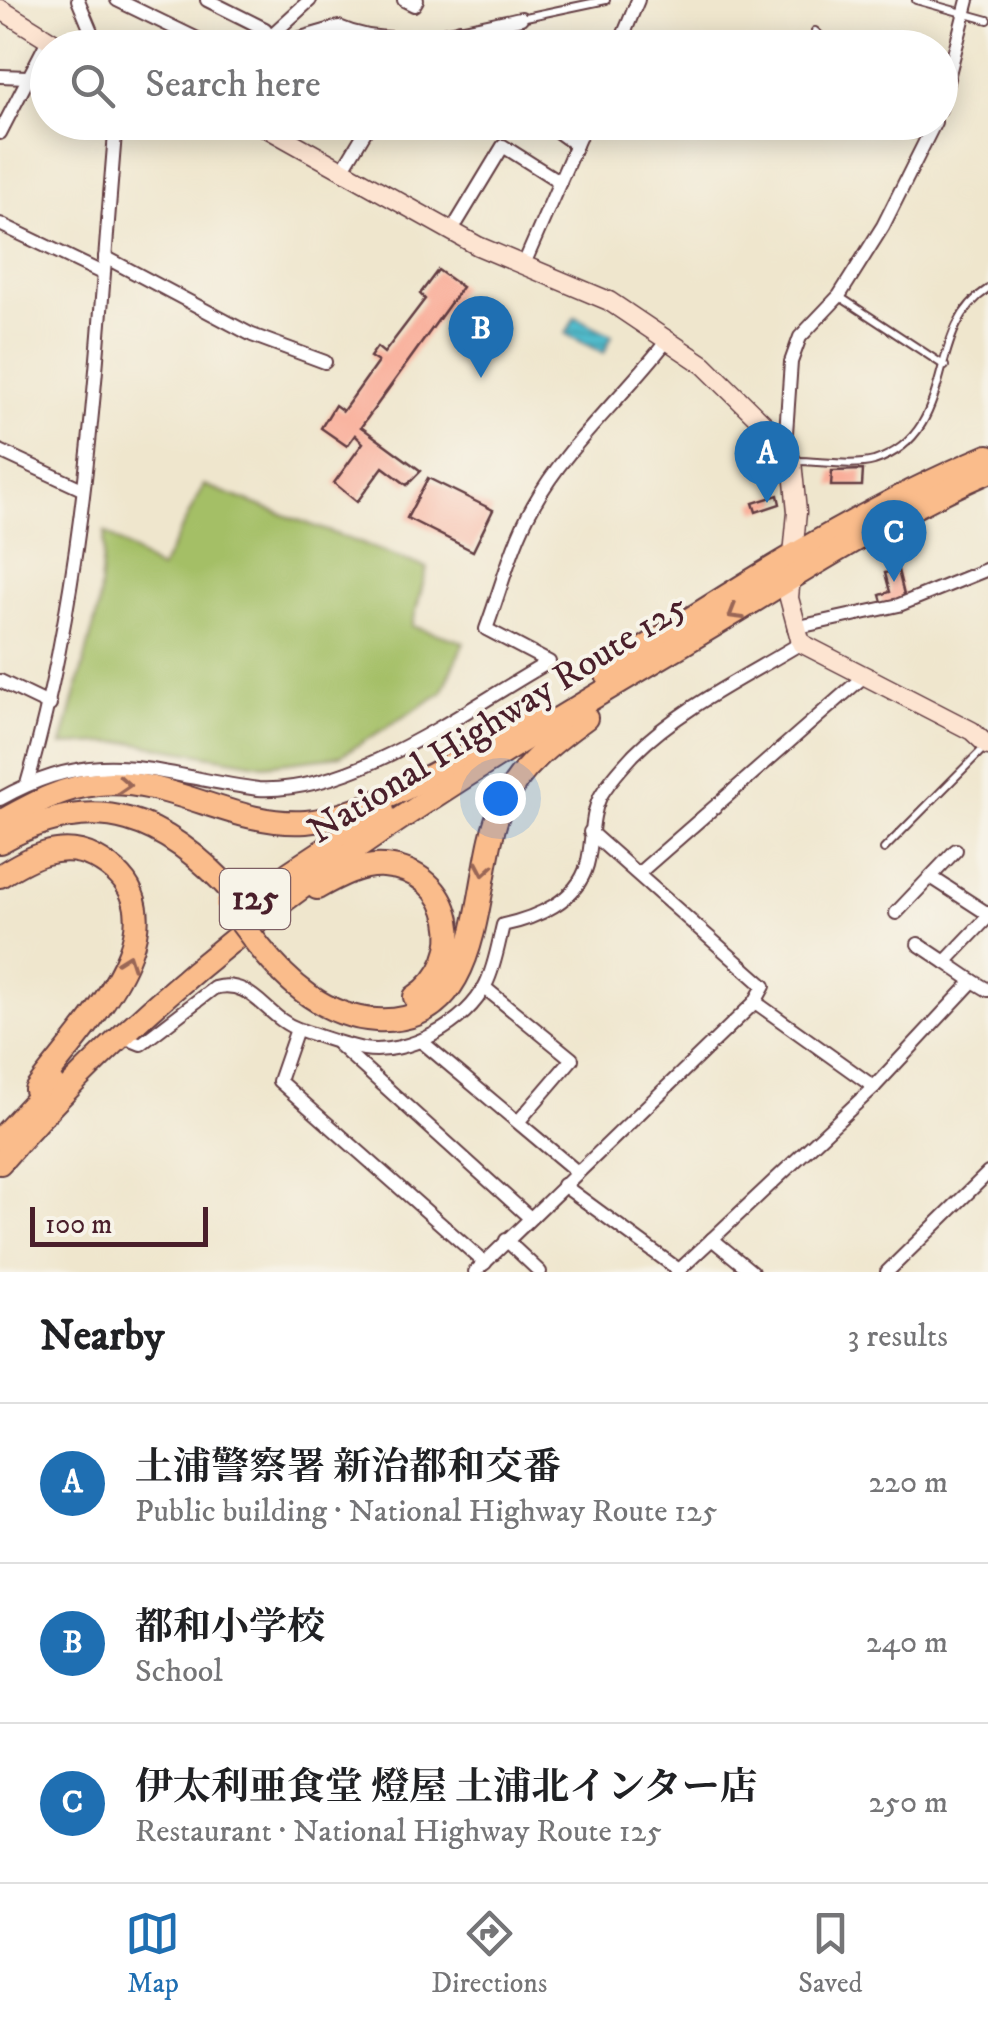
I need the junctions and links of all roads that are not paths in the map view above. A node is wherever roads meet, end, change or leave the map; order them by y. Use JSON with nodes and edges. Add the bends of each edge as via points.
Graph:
{"nodes":[{"id":1,"x":118,"y":0,"type":"edge"},
{"id":2,"x":207,"y":0,"type":"edge"},
{"id":3,"x":310,"y":0,"type":"edge"},
{"id":4,"x":404,"y":0,"type":"edge"},
{"id":5,"x":417,"y":0,"type":"edge"},
{"id":6,"x":606,"y":0,"type":"edge"},
{"id":7,"x":638,"y":0,"type":"edge"},
{"id":8,"x":916,"y":0,"type":"edge"},
{"id":9,"x":84,"y":2,"type":"edge"},
{"id":10,"x":965,"y":7,"type":"edge"},
{"id":11,"x":0,"y":9,"type":"edge"},
{"id":12,"x":521,"y":18,"type":"joint"},
{"id":13,"x":988,"y":20,"type":"edge"},
{"id":14,"x":34,"y":30,"type":"edge"},
{"id":15,"x":93,"y":30,"type":"edge"},
{"id":16,"x":179,"y":30,"type":"edge"},
{"id":17,"x":265,"y":30,"type":"edge"},
{"id":18,"x":279,"y":30,"type":"edge"},
{"id":19,"x":460,"y":30,"type":"edge"},
{"id":20,"x":626,"y":30,"type":"edge"},
{"id":21,"x":958,"y":36,"type":"edge"},
{"id":22,"x":30,"y":75,"type":"edge"},
{"id":23,"x":0,"y":76,"type":"edge"},
{"id":24,"x":28,"y":77,"type":"junction"},
{"id":25,"x":0,"y":134,"type":"edge"},
{"id":26,"x":115,"y":140,"type":"edge"},
{"id":27,"x":287,"y":140,"type":"edge"},
{"id":28,"x":361,"y":140,"type":"edge"},
{"id":29,"x":569,"y":140,"type":"edge"},
{"id":30,"x":578,"y":140,"type":"edge"},
{"id":31,"x":926,"y":140,"type":"edge"},
{"id":32,"x":576,"y":145,"type":"junction"},
{"id":33,"x":342,"y":172,"type":"junction"},
{"id":34,"x":560,"y":182,"type":"junction"},
{"id":35,"x":0,"y":224,"type":"edge"},
{"id":36,"x":451,"y":232,"type":"junction"},
{"id":37,"x":105,"y":257,"type":"junction"},
{"id":38,"x":524,"y":264,"type":"junction"},
{"id":39,"x":102,"y":273,"type":"junction"},
{"id":40,"x":988,"y":290,"type":"edge"},
{"id":41,"x":839,"y":296,"type":"junction"},
{"id":42,"x":668,"y":339,"type":"junction"},
{"id":43,"x":325,"y":362,"type":"dead end"},
{"id":44,"x":944,"y":366,"type":"junction"},
{"id":45,"x":0,"y":450,"type":"edge"},
{"id":46,"x":788,"y":454,"type":"junction"},
{"id":47,"x":988,"y":456,"type":"edge"},
{"id":48,"x":988,"y":472,"type":"edge"},
{"id":49,"x":82,"y":488,"type":"junction"},
{"id":50,"x":790,"y":568,"type":"junction"},
{"id":51,"x":988,"y":568,"type":"edge"},
{"id":52,"x":798,"y":636,"type":"junction"},
{"id":53,"x":680,"y":646,"type":"junction"},
{"id":54,"x":862,"y":678,"type":"junction"},
{"id":55,"x":0,"y":681,"type":"edge"},
{"id":56,"x":50,"y":705,"type":"junction"},
{"id":57,"x":534,"y":718,"type":"junction"},
{"id":58,"x":988,"y":746,"type":"edge"},
{"id":59,"x":27,"y":784,"type":"junction"},
{"id":60,"x":0,"y":799,"type":"edge"},
{"id":61,"x":0,"y":822,"type":"edge"},
{"id":62,"x":590,"y":832,"type":"junction"},
{"id":63,"x":0,"y":842,"type":"edge"},
{"id":64,"x":884,"y":849,"type":"dead end"},
{"id":65,"x":956,"y":850,"type":"dead end"},
{"id":66,"x":0,"y":861,"type":"edge"},
{"id":67,"x":640,"y":873,"type":"junction"},
{"id":68,"x":0,"y":876,"type":"edge"},
{"id":69,"x":931,"y":878,"type":"junction"},
{"id":70,"x":231,"y":900,"type":"junction"},
{"id":71,"x":896,"y":913,"type":"dead end"},
{"id":72,"x":988,"y":915,"type":"edge"},
{"id":73,"x":262,"y":941,"type":"junction"},
{"id":74,"x":918,"y":944,"type":"dead end"},
{"id":75,"x":208,"y":956,"type":"junction"},
{"id":76,"x":945,"y":962,"type":"junction"},
{"id":77,"x":973,"y":981,"type":"junction"},
{"id":78,"x":485,"y":988,"type":"junction"},
{"id":79,"x":988,"y":990,"type":"edge"},
{"id":80,"x":755,"y":1002,"type":"junction"},
{"id":81,"x":297,"y":1029,"type":"junction"},
{"id":82,"x":119,"y":1036,"type":"junction"},
{"id":83,"x":333,"y":1039,"type":"junction"},
{"id":84,"x":420,"y":1041,"type":"junction"},
{"id":85,"x":874,"y":1087,"type":"junction"},
{"id":86,"x":518,"y":1122,"type":"junction"},
{"id":87,"x":6,"y":1132,"type":"edge"},
{"id":88,"x":0,"y":1163,"type":"edge"},
{"id":89,"x":576,"y":1172,"type":"junction"},
{"id":90,"x":988,"y":1172,"type":"edge"},
{"id":91,"x":563,"y":1185,"type":"junction"},
{"id":92,"x":529,"y":1217,"type":"junction"},
{"id":93,"x":712,"y":1239,"type":"junction"},
{"id":94,"x":506,"y":1240,"type":"junction"},
{"id":95,"x":480,"y":1267,"type":"edge"},
{"id":96,"x":678,"y":1271,"type":"edge"},
{"id":97,"x":540,"y":1272,"type":"edge"},
{"id":98,"x":752,"y":1272,"type":"edge"},
{"id":99,"x":887,"y":1272,"type":"edge"}],
"edges":[{"from":1,"to":16,"type":"street"},
{"from":2,"to":17,"type":"street"},
{"from":3,"to":18,"type":"street"},
{"from":4,"to":5,"type":"street"},
{"from":6,"to":12,"type":"lane"},
{"from":7,"to":20,"type":"street"},
{"from":8,"to":10,"type":"lane"},
{"from":9,"to":15,"type":"street"},
{"from":10,"to":13,"type":"lane"},
{"from":10,"to":21,"type":"street"},
{"from":11,"to":14,"type":"street"},
{"from":12,"to":19,"type":"street"},
{"from":22,"to":24,"type":"street"},
{"from":23,"to":24,"type":"street"},
{"from":24,"to":25,"type":"street"},
{"from":26,"to":37,"type":"street"},
{"from":27,"to":33,"type":"street"},
{"from":28,"to":33,"type":"street"},
{"from":29,"to":32,"type":"street"},
{"from":30,"to":32,"type":"street"},
{"from":31,"to":41,"type":"street"},
{"from":32,"to":34,"type":"street"},
{"from":33,"to":36,"type":"street"},
{"from":34,"to":36,"type":"street","via":[[502,146]]},
{"from":34,"to":38,"type":"street"},
{"from":35,"to":39,"type":"street"},
{"from":36,"to":38,"type":"street"},
{"from":37,"to":39,"type":"street"},
{"from":37,"to":43,"type":"street","via":[[252,336]]},
{"from":38,"to":42,"type":"street","via":[[609,301]]},
{"from":39,"to":49,"type":"street"},
{"from":40,"to":44,"type":"lane","via":[[953,326]]},
{"from":41,"to":44,"type":"lane"},
{"from":41,"to":46,"type":"street","via":[[800,338],[791,362]]},
{"from":42,"to":46,"type":"street","via":[[704,366]]},
{"from":42,"to":59,"type":"street","via":[[532,508],[497,599],[486,629],[549,662],[381,759],[328,781],[258,789],[116,763]]},
{"from":44,"to":46,"type":"lane","via":[[933,407],[911,440],[872,462]]},
{"from":45,"to":49,"type":"street"},
{"from":46,"to":50,"type":"street","via":[[797,500]]},
{"from":47,"to":50,"type":"highway","name":"National Highway Route 125","number":"125","via":[[871,511]]},
{"from":48,"to":50,"type":"highway","name":"National Highway Route 125","number":"125"},
{"from":49,"to":56,"type":"street"},
{"from":50,"to":52,"type":"street"},
{"from":50,"to":53,"type":"highway","name":"National Highway Route 125","number":"125","one_way":true},
{"from":50,"to":57,"type":"highway","name":"National Highway Route 125","number":"125"},
{"from":51,"to":52,"type":"street","via":[[899,606]]},
{"from":52,"to":54,"type":"street"},
{"from":52,"to":62,"type":"street","via":[[654,736],[600,797]]},
{"from":53,"to":73,"type":"highway","one_way":true,"via":[[521,774],[490,840],[464,963],[429,1006],[388,1020],[346,1015],[302,991]]},
{"from":53,"to":75,"type":"highway","name":"National Highway Route 125","number":"125","via":[[402,816]]},
{"from":54,"to":58,"type":"street"},
{"from":54,"to":67,"type":"street"},
{"from":55,"to":56,"type":"street"},
{"from":56,"to":59,"type":"street"},
{"from":61,"to":57,"type":"highway","one_way":true,"via":[[66,790],[117,783],[264,821],[319,820],[374,803]]},
{"from":57,"to":87,"type":"highway","name":"National Highway Route 125","number":"125","via":[[251,902],[107,1027]]},
{"from":58,"to":64,"type":"lane"},
{"from":59,"to":60,"type":"street"},
{"from":62,"to":67,"type":"street"},
{"from":62,"to":78,"type":"street","via":[[587,864],[562,902],[504,925]]},
{"from":63,"to":70,"type":"highway","via":[[58,817],[114,815],[172,838],[201,859]]},
{"from":65,"to":69,"type":"street"},
{"from":66,"to":70,"type":"highway","via":[[56,830],[113,828],[169,849]]},
{"from":67,"to":80,"type":"street","via":[[759,978],[764,986]]},
{"from":87,"to":68,"type":"highway","one_way":true,"via":[[110,998],[133,944],[134,914],[119,876],[87,854],[46,853]]},
{"from":69,"to":71,"type":"street"},
{"from":69,"to":72,"type":"street"},
{"from":70,"to":73,"type":"highway","bridge":true},
{"from":72,"to":76,"type":"street"},
{"from":73,"to":75,"type":"highway","via":[[321,988],[377,1006],[428,988],[445,966],[452,936],[442,900],[424,882],[399,868],[370,866],[303,896]]},
{"from":74,"to":76,"type":"street"},
{"from":75,"to":82,"type":"highway","name":"National Highway Route 125","number":"125"},
{"from":76,"to":77,"type":"street"},
{"from":77,"to":79,"type":"street"},
{"from":77,"to":85,"type":"street"},
{"from":78,"to":84,"type":"street"},
{"from":78,"to":86,"type":"street","via":[[572,1059]]},
{"from":80,"to":85,"type":"street"},
{"from":80,"to":89,"type":"street"},
{"from":81,"to":82,"type":"street","via":[[239,985],[226,985],[141,1044]]},
{"from":81,"to":83,"type":"street"},
{"from":81,"to":95,"type":"street","via":[[279,1081]]},
{"from":82,"to":88,"type":"highway","name":"National Highway Route 125","number":"125"},
{"from":83,"to":84,"type":"street","via":[[364,1049]]},
{"from":83,"to":92,"type":"street"},
{"from":84,"to":86,"type":"street"},
{"from":85,"to":93,"type":"street"},
{"from":86,"to":89,"type":"street"},
{"from":89,"to":91,"type":"street"},
{"from":90,"to":99,"type":"street"},
{"from":91,"to":92,"type":"street"},
{"from":91,"to":96,"type":"street"},
{"from":92,"to":94,"type":"street"},
{"from":93,"to":96,"type":"street"},
{"from":93,"to":98,"type":"street"},
{"from":94,"to":95,"type":"street"},
{"from":94,"to":97,"type":"street"}]}
